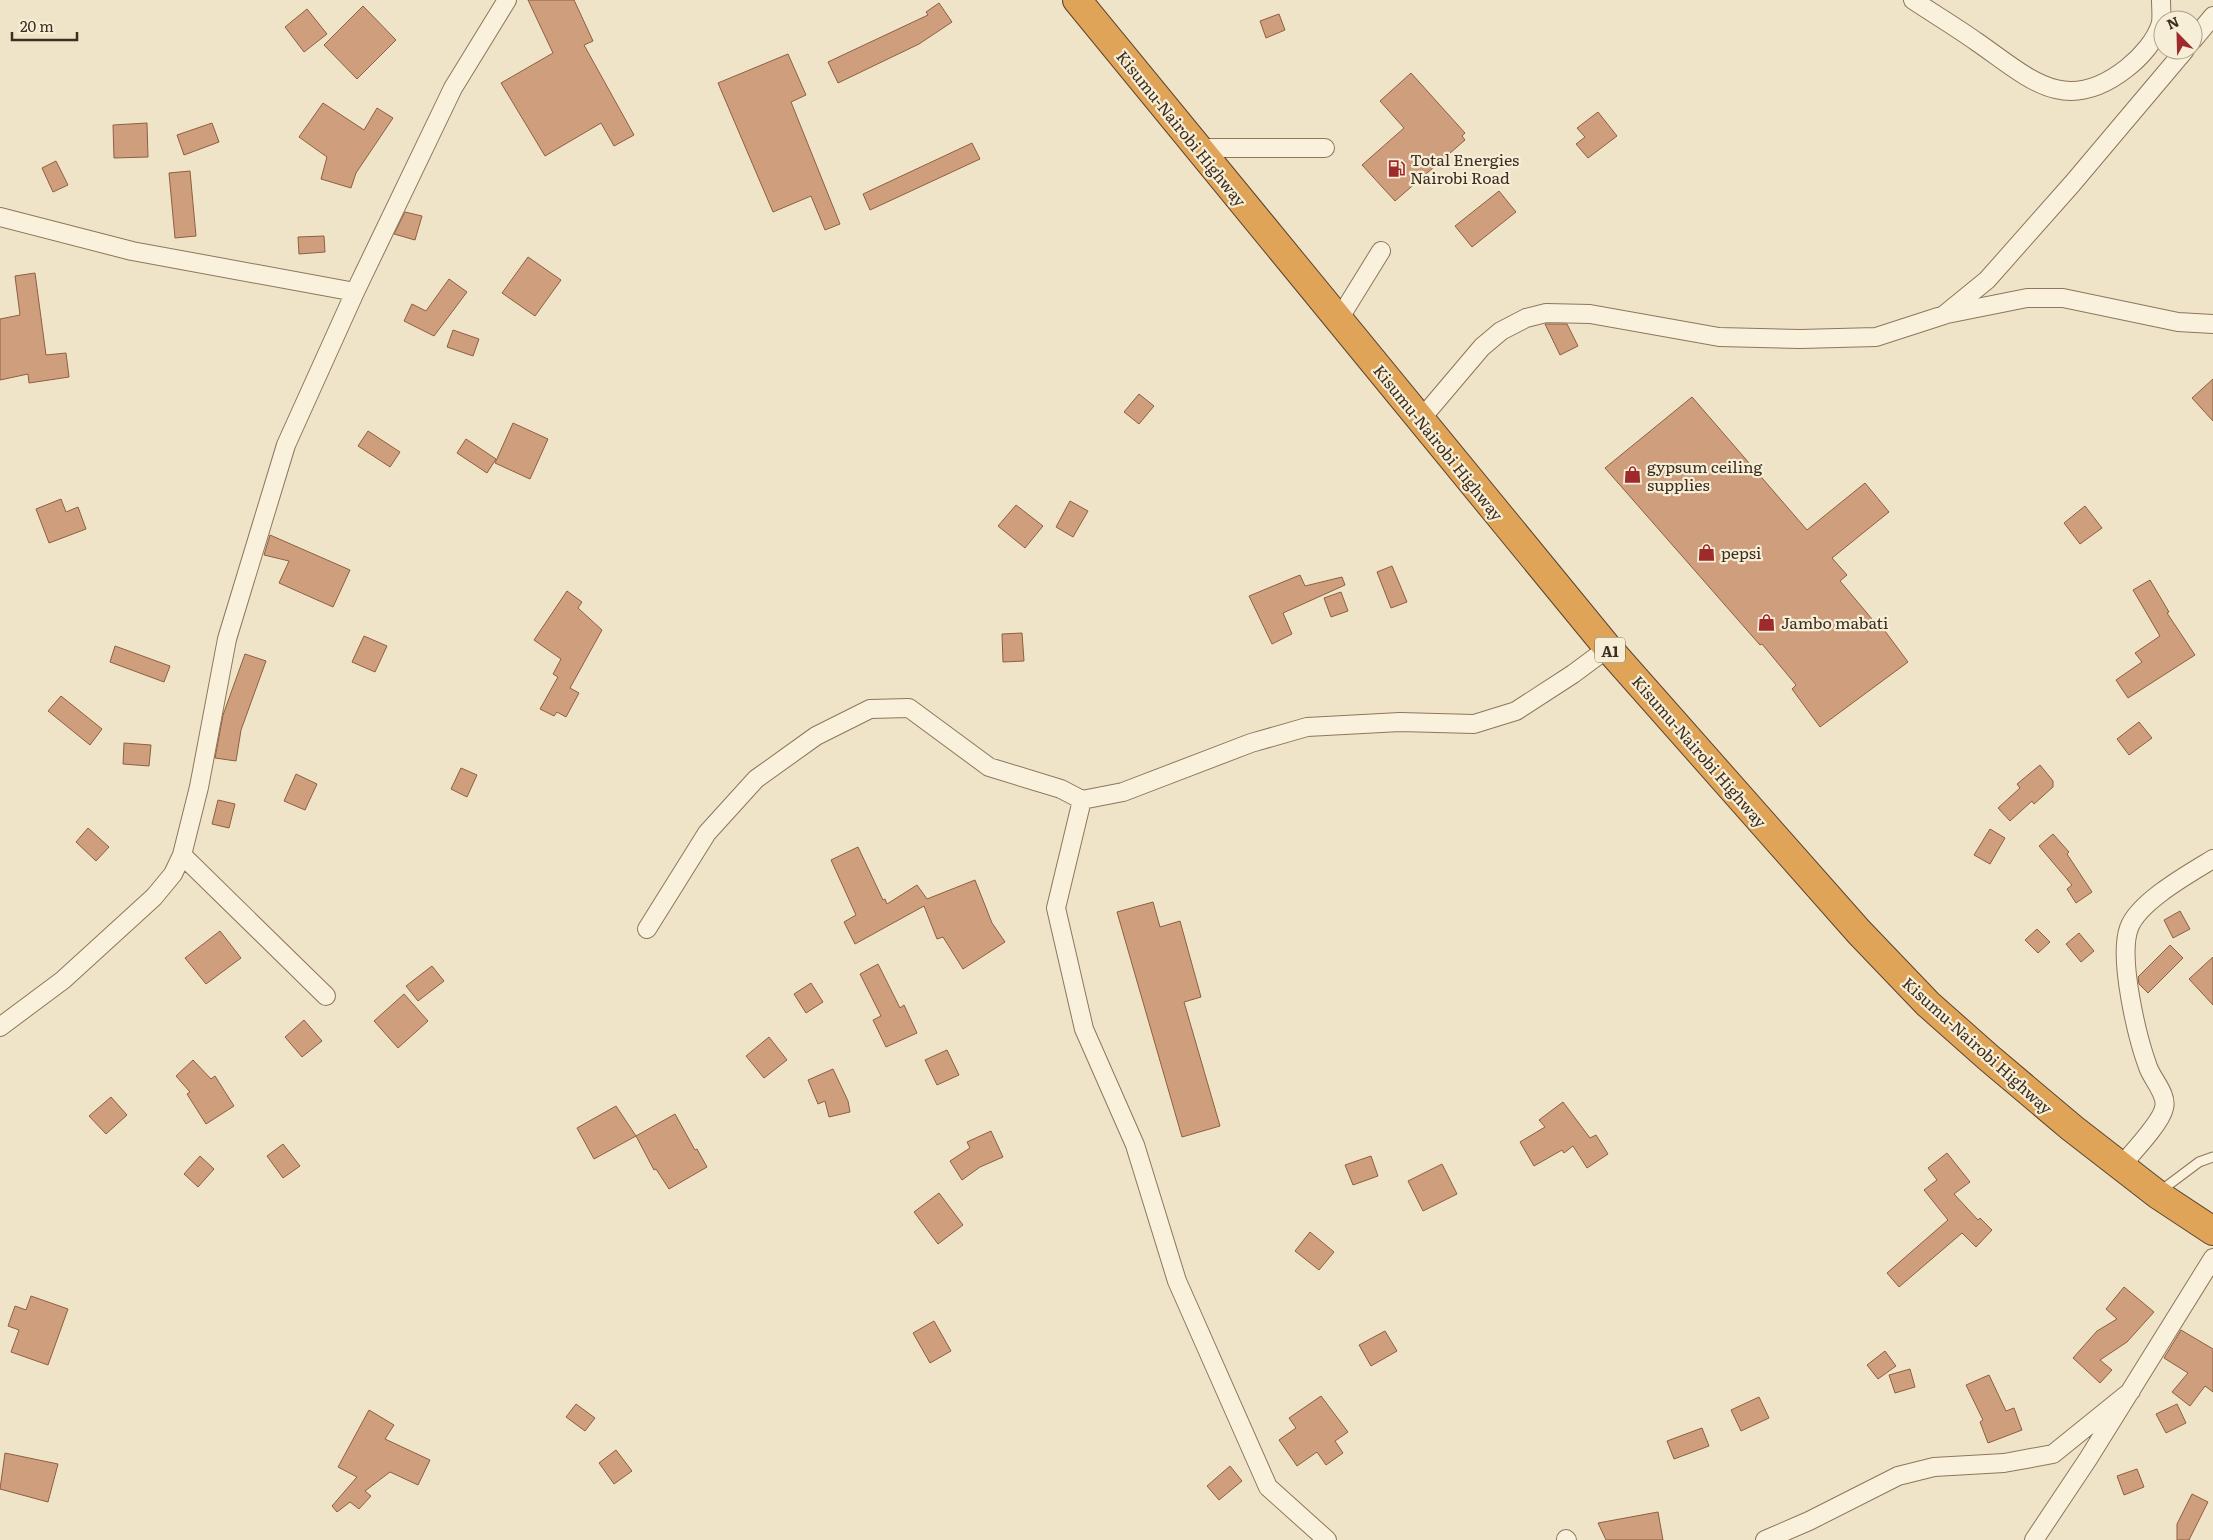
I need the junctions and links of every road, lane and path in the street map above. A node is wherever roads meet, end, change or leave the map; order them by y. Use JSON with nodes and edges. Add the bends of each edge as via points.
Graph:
{"nodes":[{"id":1,"x":507,"y":0,"type":"edge"},
{"id":2,"x":1078,"y":0,"type":"edge"},
{"id":3,"x":1913,"y":0,"type":"edge"},
{"id":4,"x":2161,"y":0,"type":"edge"},
{"id":5,"x":2213,"y":16,"type":"edge"},
{"id":6,"x":2203,"y":28,"type":"edge"},
{"id":7,"x":2177,"y":60,"type":"edge"},
{"id":8,"x":1199,"y":148,"type":"junction"},
{"id":9,"x":1325,"y":148,"type":"dead end"},
{"id":10,"x":0,"y":218,"type":"edge"},
{"id":11,"x":1381,"y":251,"type":"dead end"},
{"id":12,"x":355,"y":292,"type":"junction"},
{"id":13,"x":1944,"y":315,"type":"junction"},
{"id":14,"x":1339,"y":319,"type":"junction"},
{"id":15,"x":2213,"y":324,"type":"edge"},
{"id":16,"x":1421,"y":420,"type":"junction"},
{"id":17,"x":1608,"y":648,"type":"junction"},
{"id":18,"x":1082,"y":800,"type":"junction"},
{"id":19,"x":182,"y":855,"type":"junction"},
{"id":20,"x":2213,"y":859,"type":"edge"},
{"id":21,"x":647,"y":929,"type":"dead end"},
{"id":22,"x":326,"y":996,"type":"dead end"},
{"id":23,"x":0,"y":1027,"type":"edge"},
{"id":24,"x":2213,"y":1157,"type":"edge"},
{"id":25,"x":2121,"y":1166,"type":"junction"},
{"id":26,"x":2157,"y":1194,"type":"junction"},
{"id":27,"x":2213,"y":1231,"type":"edge"},
{"id":28,"x":2213,"y":1258,"type":"edge"},
{"id":29,"x":2130,"y":1391,"type":"junction"},
{"id":30,"x":1327,"y":1540,"type":"edge"},
{"id":31,"x":1765,"y":1540,"type":"edge"},
{"id":32,"x":2034,"y":1540,"type":"edge"}],
"edges":[{"from":1,"to":12,"type":"street","via":[[453,88]]},
{"from":2,"to":8,"type":"highway","name":"Kisumu-Nairobi Highway","number":"A1"},
{"from":3,"to":4,"type":"street","via":[[2019,74],[2052,90],[2086,90],[2120,74],[2143,55],[2161,23]]},
{"from":5,"to":6,"type":"street"},
{"from":7,"to":13,"type":"street","via":[[1987,280]]},
{"from":8,"to":9,"type":"street"},
{"from":8,"to":14,"type":"highway","name":"Kisumu-Nairobi Highway","number":"A1"},
{"from":10,"to":12,"type":"street","via":[[132,251]]},
{"from":11,"to":14,"type":"street"},
{"from":12,"to":19,"type":"street","via":[[286,445],[227,639],[199,787]]},
{"from":13,"to":15,"type":"street","via":[[2027,298],[2063,298],[2178,322]]},
{"from":13,"to":16,"type":"street","via":[[1876,337],[1800,339],[1719,337],[1590,314],[1546,313],[1526,318],[1488,342]]},
{"from":14,"to":16,"type":"highway","name":"Kisumu-Nairobi Highway","number":"A1"},
{"from":16,"to":17,"type":"highway","name":"Kisumu-Nairobi Highway","number":"A1"},
{"from":17,"to":18,"type":"street","via":[[1516,711],[1474,724],[1400,722],[1306,727],[1251,743],[1123,792]]},
{"from":17,"to":25,"type":"highway","name":"Kisumu-Nairobi Highway","number":"A1","via":[[1859,932],[1928,1004]]},
{"from":18,"to":21,"type":"street","via":[[1061,789],[989,767],[909,708],[870,709],[816,736],[756,779],[707,833]]},
{"from":18,"to":30,"type":"street","via":[[1056,908],[1084,1029],[1135,1145],[1177,1281],[1268,1487]]},
{"from":19,"to":22,"type":"street"},
{"from":19,"to":23,"type":"street","via":[[154,897],[63,980]]},
{"from":20,"to":25,"type":"street","via":[[2154,898],[2129,928],[2126,951],[2134,1009],[2143,1053],[2165,1107],[2161,1117]]},
{"from":24,"to":26,"type":"lane","via":[[2199,1162]]},
{"from":25,"to":26,"type":"highway","name":"Kisumu-Nairobi Highway","number":"A1"},
{"from":26,"to":27,"type":"highway","name":"Kisumu-Nairobi Highway","number":"A1"},
{"from":28,"to":29,"type":"street"},
{"from":29,"to":31,"type":"street","via":[[2053,1454],[2004,1463],[1934,1467],[1898,1476]]},
{"from":29,"to":32,"type":"street"}]}
